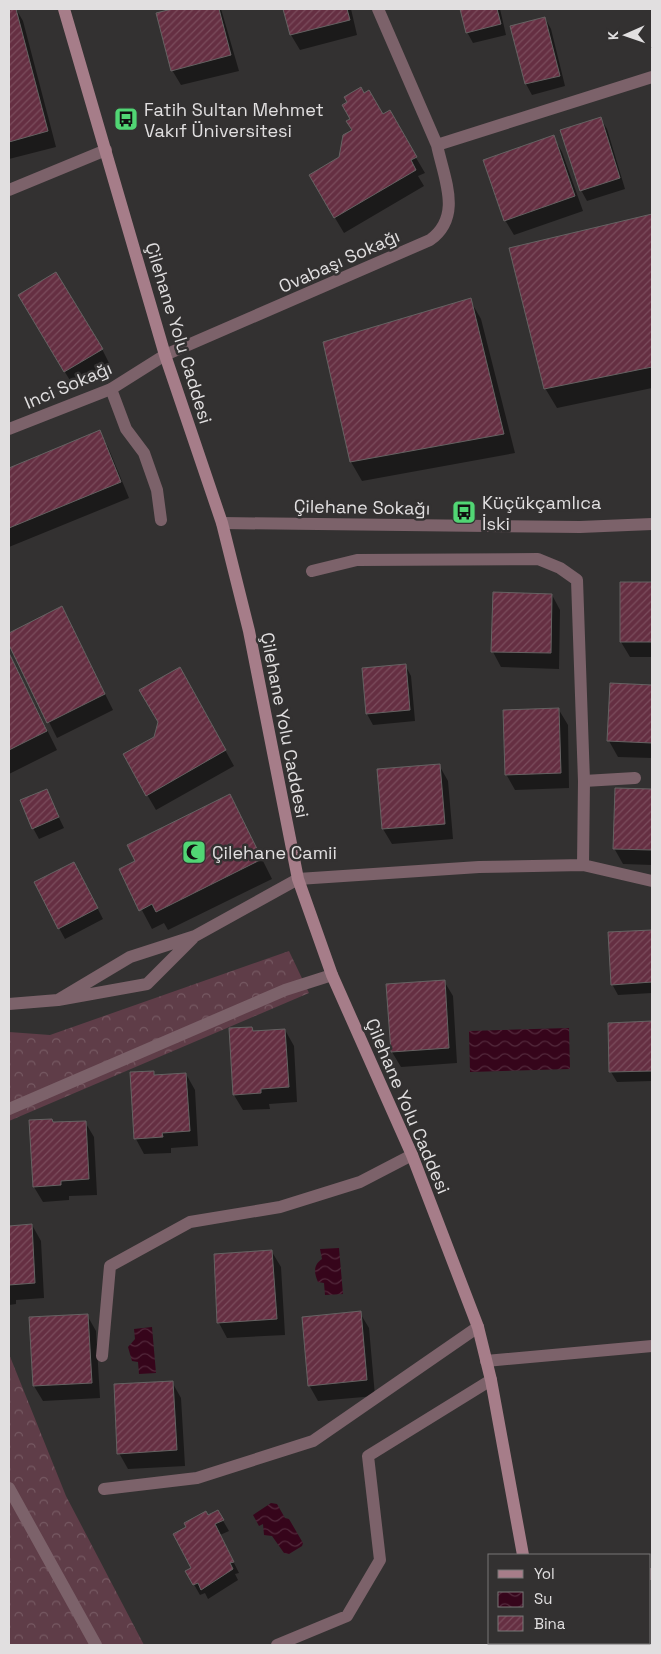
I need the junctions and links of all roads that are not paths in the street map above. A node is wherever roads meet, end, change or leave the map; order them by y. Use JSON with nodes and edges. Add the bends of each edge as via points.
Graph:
{"nodes":[{"id":1,"x":64,"y":9,"type":"edge"},
{"id":2,"x":378,"y":9,"type":"edge"},
{"id":3,"x":652,"y":77,"type":"edge"},
{"id":4,"x":437,"y":145,"type":"junction"},
{"id":5,"x":106,"y":150,"type":"junction"},
{"id":6,"x":9,"y":190,"type":"edge"},
{"id":7,"x":166,"y":355,"type":"junction"},
{"id":8,"x":111,"y":389,"type":"junction"},
{"id":9,"x":9,"y":429,"type":"edge"},
{"id":10,"x":161,"y":520,"type":"dead end"},
{"id":11,"x":222,"y":524,"type":"junction"},
{"id":12,"x":652,"y":524,"type":"edge"},
{"id":13,"x":312,"y":571,"type":"dead end"},
{"id":14,"x":635,"y":778,"type":"dead end"},
{"id":15,"x":584,"y":781,"type":"junction"},
{"id":16,"x":583,"y":865,"type":"junction"},
{"id":17,"x":298,"y":879,"type":"junction"},
{"id":18,"x":652,"y":882,"type":"edge"},
{"id":19,"x":195,"y":936,"type":"junction"},
{"id":20,"x":332,"y":975,"type":"junction"},
{"id":21,"x":58,"y":1000,"type":"junction"},
{"id":22,"x":9,"y":1004,"type":"edge"},
{"id":23,"x":9,"y":1109,"type":"edge"},
{"id":24,"x":412,"y":1155,"type":"junction"},
{"id":25,"x":478,"y":1328,"type":"junction"},
{"id":26,"x":652,"y":1346,"type":"edge"},
{"id":27,"x":102,"y":1356,"type":"dead end"},
{"id":28,"x":486,"y":1361,"type":"junction"},
{"id":29,"x":491,"y":1380,"type":"junction"},
{"id":30,"x":9,"y":1488,"type":"edge"},
{"id":31,"x":104,"y":1490,"type":"dead end"},
{"id":32,"x":523,"y":1554,"type":"edge"},
{"id":33,"x":96,"y":1645,"type":"edge"},
{"id":34,"x":278,"y":1645,"type":"edge"}],
"edges":[{"from":1,"to":5,"type":"street","name":"Çilehane Yolu Caddesi"},
{"from":2,"to":4,"type":"street","name":"Ovabaşı Sokağı"},
{"from":3,"to":4,"type":"street"},
{"from":4,"to":7,"type":"street","name":"Ovabaşı Sokağı","via":[[450,206],[442,232]]},
{"from":5,"to":6,"type":"street"},
{"from":5,"to":7,"type":"street","name":"Çilehane Yolu Caddesi"},
{"from":7,"to":8,"type":"street","name":"Inci Sokağı"},
{"from":7,"to":11,"type":"street","name":"Çilehane Yolu Caddesi"},
{"from":8,"to":9,"type":"street","name":"Inci Sokağı"},
{"from":8,"to":10,"type":"street","via":[[126,429],[144,453],[157,490]]},
{"from":11,"to":12,"type":"street","name":"Çilehane Sokağı","via":[[580,527]]},
{"from":11,"to":17,"type":"street","name":"Çilehane Yolu Caddesi","via":[[249,631]]},
{"from":13,"to":15,"type":"street","via":[[357,560],[538,560],[560,568],[577,580]]},
{"from":14,"to":15,"type":"street"},
{"from":15,"to":16,"type":"street"},
{"from":16,"to":17,"type":"street","via":[[479,867]]},
{"from":16,"to":18,"type":"street"},
{"from":17,"to":19,"type":"street"},
{"from":17,"to":20,"type":"street","name":"Çilehane Yolu Caddesi"},
{"from":19,"to":21,"type":"street","via":[[130,957]]},
{"from":19,"to":21,"type":"street","via":[[147,984]]},
{"from":20,"to":23,"type":"street","via":[[285,990]]},
{"from":20,"to":24,"type":"street","name":"Çilehane Yolu Caddesi"},
{"from":21,"to":22,"type":"street"},
{"from":24,"to":25,"type":"street","name":"Çilehane Yolu Caddesi"},
{"from":24,"to":27,"type":"street","via":[[360,1182],[280,1207],[190,1222],[110,1266]]},
{"from":25,"to":28,"type":"street","name":"Çilehane Yolu Caddesi"},
{"from":25,"to":31,"type":"street","via":[[313,1441],[197,1478]]},
{"from":26,"to":28,"type":"street"},
{"from":28,"to":29,"type":"street","name":"Çilehane Yolu Caddesi"},
{"from":29,"to":32,"type":"street","name":"Çilehane Yolu Caddesi"},
{"from":29,"to":34,"type":"street","via":[[368,1456],[380,1560],[347,1616]]},
{"from":30,"to":33,"type":"street"}]}
